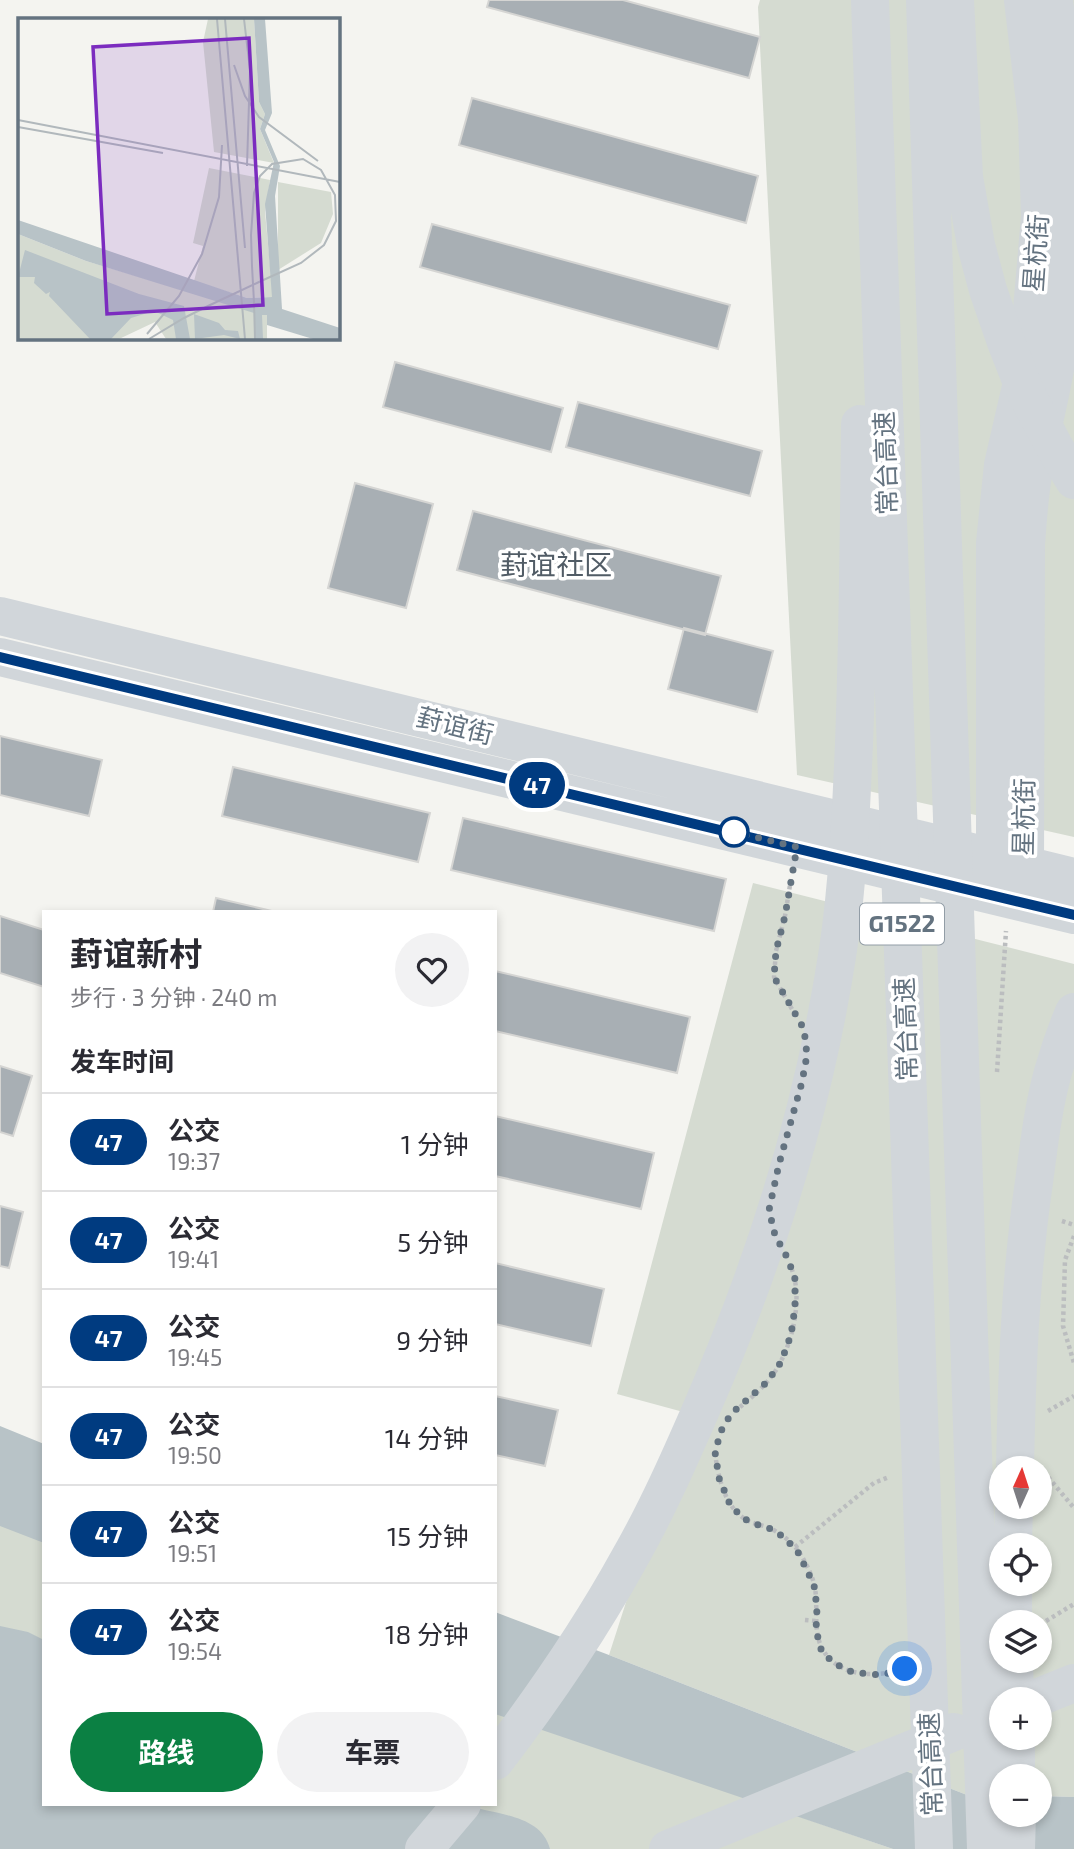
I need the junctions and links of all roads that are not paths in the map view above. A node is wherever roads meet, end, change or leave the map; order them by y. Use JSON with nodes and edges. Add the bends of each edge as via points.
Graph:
{"nodes":[{"id":1,"x":870,"y":0,"type":"edge"},
{"id":2,"x":925,"y":0,"type":"edge"},
{"id":3,"x":955,"y":0,"type":"edge"},
{"id":4,"x":1023,"y":0,"type":"edge"},
{"id":5,"x":1054,"y":0,"type":"edge"},
{"id":6,"x":873,"y":97,"type":"junction"},
{"id":7,"x":1074,"y":480,"type":"edge"},
{"id":8,"x":0,"y":616,"type":"edge"},
{"id":9,"x":0,"y":657,"type":"edge"},
{"id":10,"x":1010,"y":861,"type":"junction"},
{"id":11,"x":1074,"y":877,"type":"edge"},
{"id":12,"x":1008,"y":898,"type":"junction"},
{"id":13,"x":1074,"y":915,"type":"edge"},
{"id":14,"x":1074,"y":1012,"type":"edge"},
{"id":15,"x":1014,"y":1456,"type":"edge"},
{"id":16,"x":1074,"y":1683,"type":"edge"},
{"id":17,"x":1052,"y":1692,"type":"edge"},
{"id":18,"x":1074,"y":1709,"type":"edge"},
{"id":19,"x":989,"y":1718,"type":"edge"},
{"id":20,"x":1052,"y":1718,"type":"edge"},
{"id":21,"x":989,"y":1743,"type":"edge"},
{"id":22,"x":497,"y":1758,"type":"edge"},
{"id":23,"x":459,"y":1806,"type":"edge"},
{"id":24,"x":1017,"y":1827,"type":"edge"},
{"id":25,"x":424,"y":1849,"type":"edge"},
{"id":26,"x":668,"y":1849,"type":"edge"},
{"id":27,"x":726,"y":1849,"type":"edge"},
{"id":28,"x":934,"y":1849,"type":"edge"},
{"id":29,"x":986,"y":1849,"type":"edge"},
{"id":30,"x":1016,"y":1849,"type":"edge"}],
"edges":[{"from":1,"to":6,"type":"main road","name":"常台高速","number":"G1522"},
{"from":2,"to":29,"type":"main road","name":"常台高速","number":"G1522"},
{"from":3,"to":7,"type":"main road","via":[[964,177],[976,245],[1026,393]]},
{"from":4,"to":10,"type":"main road","name":"星杭街","via":[[1037,119],[1040,216],[1031,321],[1003,465],[995,543]]},
{"from":5,"to":10,"type":"main road","name":"星杭街","via":[[1069,127],[1071,217],[1062,326],[1027,531]]},
{"from":6,"to":22,"type":"main road","via":[[861,320],[858,649],[851,800],[838,949],[811,1085],[758,1267],[673,1474],[608,1595]]},
{"from":6,"to":28,"type":"main road","name":"常台高速","number":"G1522"},
{"from":8,"to":10,"type":"main road","name":"葑谊街"},
{"from":9,"to":12,"type":"main road","name":"葑谊街"},
{"from":10,"to":11,"type":"main road","name":"葑谊街"},
{"from":10,"to":12,"type":"main road","name":"星杭街"},
{"from":12,"to":13,"type":"main road","name":"葑谊街"},
{"from":14,"to":15,"type":"main road","via":[[1053,1072],[1030,1210],[1017,1359]]},
{"from":16,"to":17,"type":"main road"},
{"from":18,"to":20,"type":"main road"},
{"from":19,"to":26,"type":"main road"},
{"from":21,"to":27,"type":"main road"},
{"from":23,"to":25,"type":"main road"},
{"from":24,"to":30,"type":"main road"}]}
